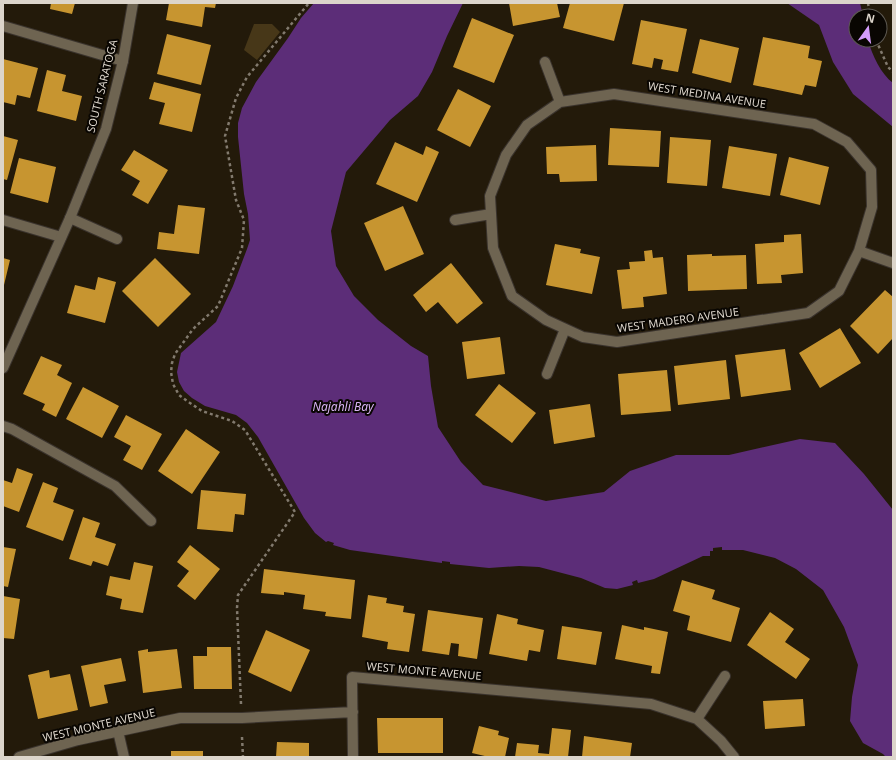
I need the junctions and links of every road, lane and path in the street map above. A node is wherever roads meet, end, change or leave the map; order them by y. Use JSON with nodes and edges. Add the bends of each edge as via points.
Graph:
{"nodes":[{"id":1,"x":133,"y":3,"type":"edge"},
{"id":2,"x":310,"y":3,"type":"edge"},
{"id":3,"x":3,"y":26,"type":"edge"},
{"id":4,"x":880,"y":48,"type":"edge"},
{"id":5,"x":123,"y":61,"type":"junction"},
{"id":6,"x":545,"y":62,"type":"dead end"},
{"id":7,"x":893,"y":72,"type":"edge"},
{"id":8,"x":560,"y":102,"type":"junction"},
{"id":9,"x":490,"y":196,"type":"joint"},
{"id":10,"x":491,"y":214,"type":"junction"},
{"id":11,"x":70,"y":218,"type":"junction"},
{"id":12,"x":3,"y":220,"type":"edge"},
{"id":13,"x":455,"y":220,"type":"dead end"},
{"id":14,"x":61,"y":237,"type":"junction"},
{"id":15,"x":117,"y":239,"type":"dead end"},
{"id":16,"x":859,"y":251,"type":"junction"},
{"id":17,"x":893,"y":263,"type":"edge"},
{"id":18,"x":565,"y":329,"type":"junction"},
{"id":19,"x":3,"y":368,"type":"edge"},
{"id":20,"x":547,"y":374,"type":"dead end"},
{"id":21,"x":3,"y":426,"type":"edge"},
{"id":22,"x":151,"y":521,"type":"dead end"},
{"id":23,"x":725,"y":676,"type":"dead end"},
{"id":24,"x":241,"y":704,"type":"dead end"},
{"id":25,"x":353,"y":712,"type":"junction"},
{"id":26,"x":697,"y":720,"type":"junction"},
{"id":27,"x":118,"y":731,"type":"junction"},
{"id":28,"x":242,"y":737,"type":"dead end"},
{"id":29,"x":19,"y":757,"type":"edge"},
{"id":30,"x":124,"y":757,"type":"edge"},
{"id":31,"x":243,"y":757,"type":"edge"},
{"id":32,"x":353,"y":757,"type":"edge"},
{"id":33,"x":734,"y":757,"type":"edge"}],
"edges":[{"from":1,"to":5,"type":"street","name":"SOUTH SARATOGA"},
{"from":2,"to":24,"type":"path","via":[[247,76],[236,98],[225,136],[236,200],[244,220],[242,248],[218,306],[193,329],[172,363],[173,384],[179,395],[202,411],[232,421],[245,430],[296,512],[238,596]]},
{"from":3,"to":5,"type":"street"},
{"from":4,"to":7,"type":"path"},
{"from":5,"to":11,"type":"street","name":"SOUTH SARATOGA","via":[[106,129]]},
{"from":6,"to":8,"type":"street"},
{"from":8,"to":9,"type":"street","name":"WEST MEDINA AVENUE","via":[[527,125],[506,155]]},
{"from":8,"to":16,"type":"street","name":"WEST MEDINA AVENUE","via":[[614,94],[814,124],[847,142],[871,170],[872,207]]},
{"from":9,"to":10,"type":"street","name":"WEST MADERO AVENUE"},
{"from":10,"to":13,"type":"street"},
{"from":10,"to":18,"type":"street","name":"WEST MADERO AVENUE","via":[[492,248],[512,296],[546,320]]},
{"from":11,"to":14,"type":"street","name":"SOUTH SARATOGA"},
{"from":11,"to":15,"type":"street"},
{"from":12,"to":14,"type":"street"},
{"from":14,"to":19,"type":"street","name":"SOUTH SARATOGA"},
{"from":16,"to":17,"type":"street"},
{"from":16,"to":18,"type":"street","name":"WEST MADERO AVENUE","via":[[839,291],[808,313],[617,342],[583,338]]},
{"from":18,"to":20,"type":"street"},
{"from":21,"to":22,"type":"street","via":[[115,486]]},
{"from":23,"to":26,"type":"street"},
{"from":25,"to":26,"type":"street","name":"WEST MONTE AVENUE","via":[[352,677],[651,704]]},
{"from":25,"to":27,"type":"street","name":"WEST MONTE AVENUE","via":[[242,718],[180,718]]},
{"from":25,"to":32,"type":"street"},
{"from":26,"to":33,"type":"street","name":"WEST MONTE AVENUE","via":[[721,741]]},
{"from":27,"to":29,"type":"street","name":"WEST MONTE AVENUE"},
{"from":27,"to":30,"type":"street"},
{"from":28,"to":31,"type":"path"}]}
